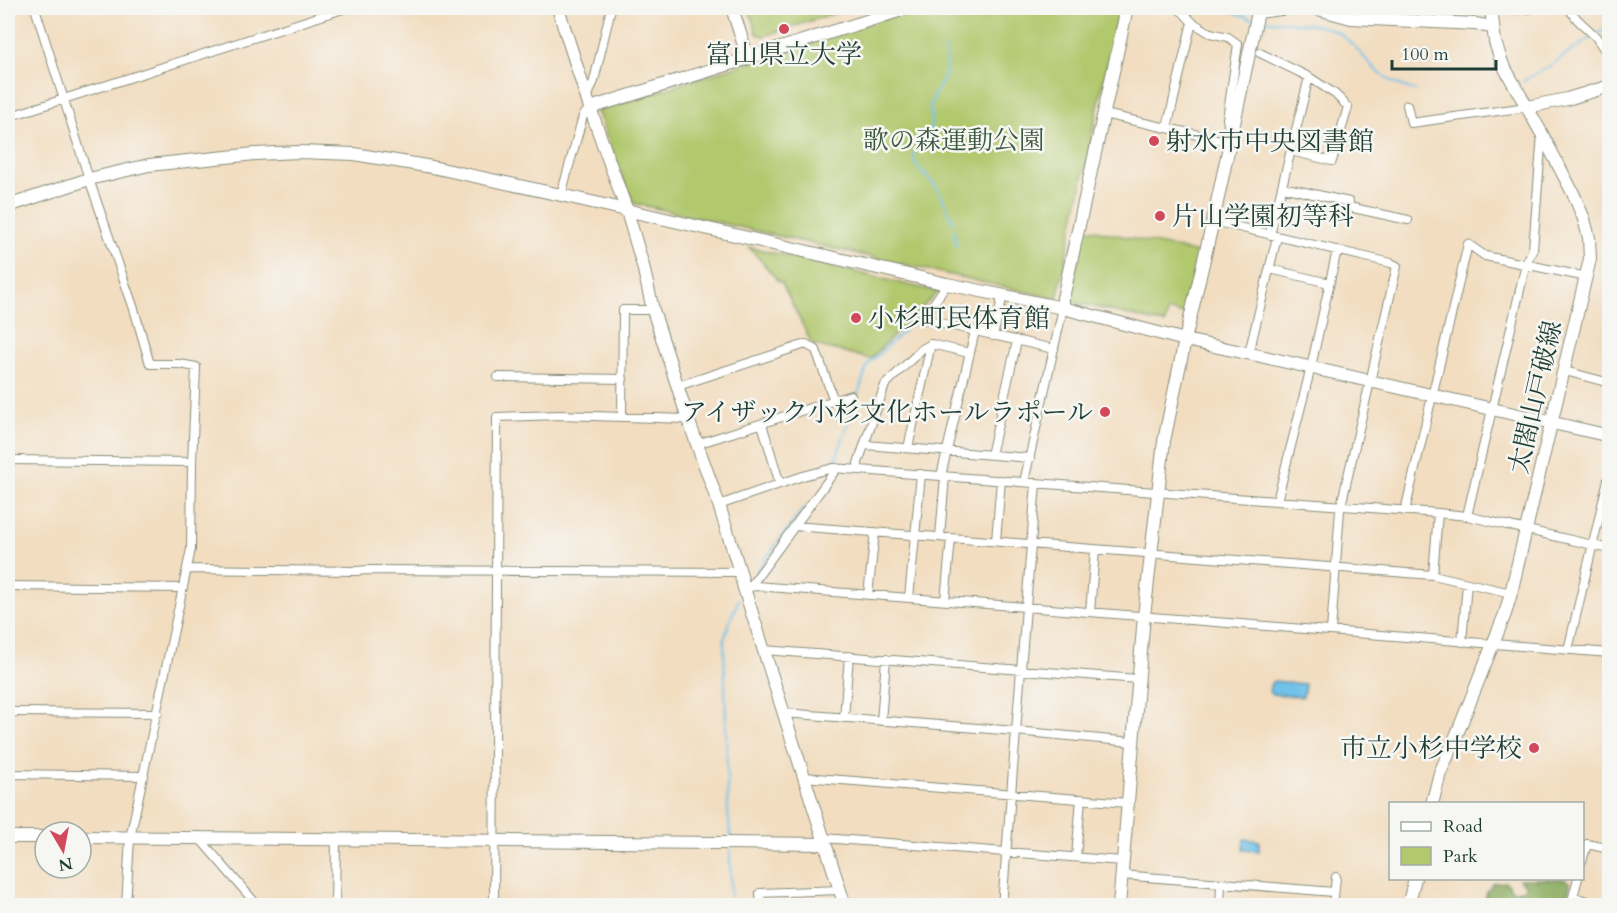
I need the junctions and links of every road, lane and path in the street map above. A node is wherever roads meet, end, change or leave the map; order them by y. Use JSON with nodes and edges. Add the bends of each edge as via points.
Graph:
{"nodes":[{"id":1,"x":35,"y":8,"type":"edge"},
{"id":2,"x":346,"y":8,"type":"edge"},
{"id":3,"x":558,"y":8,"type":"edge"},
{"id":4,"x":611,"y":8,"type":"edge"},
{"id":5,"x":732,"y":8,"type":"edge"},
{"id":6,"x":908,"y":8,"type":"edge"},
{"id":7,"x":1127,"y":8,"type":"edge"},
{"id":8,"x":1177,"y":8,"type":"edge"},
{"id":9,"x":1288,"y":8,"type":"edge"},
{"id":10,"x":1314,"y":8,"type":"edge"},
{"id":11,"x":1534,"y":8,"type":"edge"},
{"id":12,"x":1568,"y":8,"type":"edge"},
{"id":13,"x":1491,"y":9,"type":"edge"},
{"id":14,"x":1338,"y":11,"type":"edge"},
{"id":15,"x":1256,"y":15,"type":"edge"},
{"id":16,"x":1192,"y":22,"type":"junction"},
{"id":17,"x":1492,"y":27,"type":"junction"},
{"id":18,"x":1260,"y":53,"type":"dead end"},
{"id":19,"x":748,"y":58,"type":"junction"},
{"id":20,"x":1610,"y":58,"type":"edge"},
{"id":21,"x":1309,"y":77,"type":"junction"},
{"id":22,"x":1610,"y":86,"type":"edge"},
{"id":23,"x":64,"y":98,"type":"junction"},
{"id":24,"x":589,"y":103,"type":"junction"},
{"id":25,"x":1407,"y":105,"type":"dead end"},
{"id":26,"x":1527,"y":107,"type":"junction"},
{"id":27,"x":1104,"y":114,"type":"junction"},
{"id":28,"x":8,"y":117,"type":"edge"},
{"id":29,"x":1167,"y":128,"type":"junction"},
{"id":30,"x":1542,"y":134,"type":"junction"},
{"id":31,"x":1230,"y":139,"type":"junction"},
{"id":32,"x":1291,"y":151,"type":"junction"},
{"id":33,"x":89,"y":179,"type":"junction"},
{"id":34,"x":1282,"y":187,"type":"junction"},
{"id":35,"x":561,"y":195,"type":"junction"},
{"id":36,"x":8,"y":206,"type":"edge"},
{"id":37,"x":627,"y":211,"type":"junction"},
{"id":38,"x":1408,"y":220,"type":"dead end"},
{"id":39,"x":1213,"y":221,"type":"junction"},
{"id":40,"x":1274,"y":236,"type":"junction"},
{"id":41,"x":1337,"y":250,"type":"junction"},
{"id":42,"x":1527,"y":264,"type":"junction"},
{"id":43,"x":1270,"y":269,"type":"junction"},
{"id":44,"x":1587,"y":277,"type":"junction"},
{"id":45,"x":1329,"y":283,"type":"junction"},
{"id":46,"x":947,"y":284,"type":"junction"},
{"id":47,"x":1002,"y":295,"type":"junction"},
{"id":48,"x":1063,"y":308,"type":"junction"},
{"id":49,"x":653,"y":310,"type":"junction"},
{"id":50,"x":975,"y":331,"type":"junction"},
{"id":51,"x":993,"y":336,"type":"junction"},
{"id":52,"x":1185,"y":340,"type":"junction"},
{"id":53,"x":1017,"y":341,"type":"junction"},
{"id":54,"x":931,"y":344,"type":"junction"},
{"id":55,"x":1054,"y":349,"type":"junction"},
{"id":56,"x":969,"y":353,"type":"junction"},
{"id":57,"x":1249,"y":353,"type":"junction"},
{"id":58,"x":1311,"y":367,"type":"junction"},
{"id":59,"x":1565,"y":371,"type":"junction"},
{"id":60,"x":498,"y":377,"type":"dead end"},
{"id":61,"x":623,"y":379,"type":"junction"},
{"id":62,"x":1371,"y":381,"type":"junction"},
{"id":63,"x":1610,"y":383,"type":"edge"},
{"id":64,"x":678,"y":386,"type":"junction"},
{"id":65,"x":851,"y":395,"type":"dead end"},
{"id":66,"x":1432,"y":395,"type":"junction"},
{"id":67,"x":834,"y":401,"type":"junction"},
{"id":68,"x":1493,"y":410,"type":"junction"},
{"id":69,"x":622,"y":417,"type":"junction"},
{"id":70,"x":688,"y":419,"type":"junction"},
{"id":71,"x":1552,"y":423,"type":"junction"},
{"id":72,"x":762,"y":424,"type":"junction"},
{"id":73,"x":1610,"y":436,"type":"edge"},
{"id":74,"x":697,"y":444,"type":"junction"},
{"id":75,"x":865,"y":445,"type":"junction"},
{"id":76,"x":908,"y":448,"type":"junction"},
{"id":77,"x":946,"y":451,"type":"junction"},
{"id":78,"x":991,"y":455,"type":"junction"},
{"id":79,"x":1030,"y":458,"type":"junction"},
{"id":80,"x":8,"y":460,"type":"edge"},
{"id":81,"x":192,"y":462,"type":"junction"},
{"id":82,"x":837,"y":468,"type":"junction"},
{"id":83,"x":858,"y":470,"type":"junction"},
{"id":84,"x":1610,"y":471,"type":"edge"},
{"id":85,"x":921,"y":474,"type":"junction"},
{"id":86,"x":943,"y":476,"type":"junction"},
{"id":87,"x":1001,"y":480,"type":"junction"},
{"id":88,"x":1024,"y":482,"type":"junction"},
{"id":89,"x":1036,"y":483,"type":"junction"},
{"id":90,"x":780,"y":484,"type":"junction"},
{"id":91,"x":1158,"y":492,"type":"junction"},
{"id":92,"x":1277,"y":501,"type":"junction"},
{"id":93,"x":719,"y":505,"type":"junction"},
{"id":94,"x":1342,"y":506,"type":"junction"},
{"id":95,"x":1405,"y":511,"type":"junction"},
{"id":96,"x":1438,"y":513,"type":"junction"},
{"id":97,"x":1467,"y":516,"type":"junction"},
{"id":98,"x":794,"y":526,"type":"junction"},
{"id":99,"x":1527,"y":530,"type":"junction"},
{"id":100,"x":875,"y":532,"type":"junction"},
{"id":101,"x":916,"y":535,"type":"junction"},
{"id":102,"x":940,"y":537,"type":"junction"},
{"id":103,"x":951,"y":538,"type":"junction"},
{"id":104,"x":996,"y":541,"type":"junction"},
{"id":105,"x":1031,"y":544,"type":"junction"},
{"id":106,"x":1592,"y":545,"type":"junction"},
{"id":107,"x":1610,"y":549,"type":"edge"},
{"id":108,"x":1095,"y":550,"type":"junction"},
{"id":109,"x":1151,"y":554,"type":"junction"},
{"id":110,"x":1336,"y":568,"type":"junction"},
{"id":111,"x":187,"y":569,"type":"junction"},
{"id":112,"x":496,"y":570,"type":"junction"},
{"id":113,"x":740,"y":572,"type":"junction"},
{"id":114,"x":1433,"y":575,"type":"junction"},
{"id":115,"x":1467,"y":583,"type":"junction"},
{"id":116,"x":8,"y":586,"type":"edge"},
{"id":117,"x":747,"y":587,"type":"junction"},
{"id":118,"x":183,"y":588,"type":"junction"},
{"id":119,"x":1511,"y":594,"type":"junction"},
{"id":120,"x":868,"y":595,"type":"junction"},
{"id":121,"x":909,"y":598,"type":"junction"},
{"id":122,"x":945,"y":601,"type":"junction"},
{"id":123,"x":1026,"y":607,"type":"junction"},
{"id":124,"x":1090,"y":612,"type":"junction"},
{"id":125,"x":1144,"y":616,"type":"junction"},
{"id":126,"x":1331,"y":631,"type":"junction"},
{"id":127,"x":1462,"y":642,"type":"junction"},
{"id":128,"x":1493,"y":644,"type":"junction"},
{"id":129,"x":764,"y":650,"type":"junction"},
{"id":130,"x":1568,"y":650,"type":"junction"},
{"id":131,"x":1610,"y":653,"type":"edge"},
{"id":132,"x":849,"y":656,"type":"junction"},
{"id":133,"x":886,"y":659,"type":"junction"},
{"id":134,"x":1022,"y":670,"type":"junction"},
{"id":135,"x":1138,"y":679,"type":"junction"},
{"id":136,"x":8,"y":712,"type":"edge"},
{"id":137,"x":158,"y":713,"type":"junction"},
{"id":138,"x":784,"y":713,"type":"junction"},
{"id":139,"x":844,"y":718,"type":"junction"},
{"id":140,"x":881,"y":721,"type":"junction"},
{"id":141,"x":1017,"y":731,"type":"junction"},
{"id":142,"x":1132,"y":742,"type":"junction"},
{"id":143,"x":8,"y":774,"type":"edge"},
{"id":144,"x":144,"y":776,"type":"junction"},
{"id":145,"x":804,"y":777,"type":"junction"},
{"id":146,"x":1011,"y":794,"type":"junction"},
{"id":147,"x":1081,"y":799,"type":"junction"},
{"id":148,"x":1433,"y":802,"type":"edge"},
{"id":149,"x":1128,"y":803,"type":"junction"},
{"id":150,"x":8,"y":837,"type":"edge"},
{"id":151,"x":33,"y":837,"type":"edge"},
{"id":152,"x":93,"y":837,"type":"edge"},
{"id":153,"x":130,"y":838,"type":"junction"},
{"id":154,"x":200,"y":839,"type":"junction"},
{"id":155,"x":336,"y":840,"type":"junction"},
{"id":156,"x":824,"y":841,"type":"junction"},
{"id":157,"x":495,"y":842,"type":"junction"},
{"id":158,"x":1610,"y":849,"type":"edge"},
{"id":159,"x":1006,"y":852,"type":"junction"},
{"id":160,"x":1584,"y":854,"type":"edge"},
{"id":161,"x":1076,"y":857,"type":"junction"},
{"id":162,"x":1122,"y":861,"type":"junction"},
{"id":163,"x":1121,"y":875,"type":"junction"},
{"id":164,"x":1336,"y":877,"type":"dead end"},
{"id":165,"x":1415,"y":880,"type":"edge"},
{"id":166,"x":1578,"y":880,"type":"edge"},
{"id":167,"x":1221,"y":884,"type":"junction"},
{"id":168,"x":1334,"y":892,"type":"junction"},
{"id":169,"x":843,"y":899,"type":"edge"},
{"id":170,"x":1571,"y":901,"type":"edge"},
{"id":171,"x":126,"y":906,"type":"edge"},
{"id":172,"x":258,"y":906,"type":"edge"},
{"id":173,"x":335,"y":906,"type":"edge"},
{"id":174,"x":494,"y":906,"type":"edge"},
{"id":175,"x":761,"y":906,"type":"edge"},
{"id":176,"x":889,"y":906,"type":"edge"},
{"id":177,"x":1002,"y":906,"type":"edge"},
{"id":178,"x":1119,"y":906,"type":"edge"},
{"id":179,"x":1220,"y":906,"type":"edge"},
{"id":180,"x":1333,"y":906,"type":"edge"},
{"id":181,"x":1408,"y":906,"type":"edge"},
{"id":182,"x":1606,"y":906,"type":"edge"}],
"edges":[{"from":1,"to":23,"type":"street"},
{"from":2,"to":23,"type":"street"},
{"from":3,"to":24,"type":"street"},
{"from":4,"to":24,"type":"street"},
{"from":5,"to":19,"type":"street"},
{"from":6,"to":19,"type":"street"},
{"from":7,"to":27,"type":"street"},
{"from":8,"to":16,"type":"street"},
{"from":9,"to":15,"type":"street"},
{"from":10,"to":14,"type":"street"},
{"from":11,"to":13,"type":"street"},
{"from":12,"to":20,"type":"street"},
{"from":13,"to":17,"type":"street","name":"太閤山戸破線"},
{"from":14,"to":17,"type":"street","via":[[1365,20]]},
{"from":15,"to":31,"type":"street"},
{"from":16,"to":29,"type":"street"},
{"from":16,"to":31,"type":"street","via":[[1238,44],[1227,119]]},
{"from":17,"to":26,"type":"street","name":"太閤山戸破線","via":[[1502,63]]},
{"from":18,"to":21,"type":"street"},
{"from":19,"to":24,"type":"street"},
{"from":21,"to":32,"type":"street"},
{"from":21,"to":32,"type":"street","via":[[1346,105],[1332,160]]},
{"from":22,"to":26,"type":"street"},
{"from":23,"to":28,"type":"street"},
{"from":23,"to":33,"type":"street"},
{"from":24,"to":35,"type":"street"},
{"from":24,"to":37,"type":"street"},
{"from":25,"to":26,"type":"street","via":[[1411,123]]},
{"from":26,"to":30,"type":"street","name":"太閤山戸破線"},
{"from":27,"to":29,"type":"street"},
{"from":27,"to":48,"type":"street"},
{"from":29,"to":31,"type":"street"},
{"from":30,"to":42,"type":"street","via":[[1533,249]]},
{"from":30,"to":44,"type":"street","name":"太閤山戸破線","via":[[1587,225]]},
{"from":31,"to":39,"type":"street"},
{"from":32,"to":34,"type":"street"},
{"from":33,"to":35,"type":"street","via":[[149,165],[299,152],[354,154]]},
{"from":33,"to":36,"type":"street"},
{"from":33,"to":81,"type":"street","via":[[150,364],[196,367]]},
{"from":34,"to":38,"type":"street"},
{"from":34,"to":40,"type":"street"},
{"from":35,"to":37,"type":"street"},
{"from":37,"to":46,"type":"street"},
{"from":37,"to":49,"type":"street"},
{"from":39,"to":40,"type":"street"},
{"from":39,"to":52,"type":"street"},
{"from":40,"to":41,"type":"street"},
{"from":40,"to":43,"type":"street"},
{"from":41,"to":45,"type":"street"},
{"from":41,"to":62,"type":"street","via":[[1397,266]]},
{"from":42,"to":44,"type":"street"},
{"from":42,"to":66,"type":"street","via":[[1485,256],[1468,244]]},
{"from":42,"to":68,"type":"street"},
{"from":43,"to":45,"type":"street"},
{"from":43,"to":57,"type":"street"},
{"from":44,"to":59,"type":"street","name":"太閤山戸破線"},
{"from":45,"to":58,"type":"street"},
{"from":46,"to":47,"type":"street"},
{"from":46,"to":50,"type":"street","via":[[923,319]]},
{"from":47,"to":48,"type":"street"},
{"from":47,"to":51,"type":"street"},
{"from":48,"to":52,"type":"street"},
{"from":48,"to":55,"type":"street"},
{"from":49,"to":61,"type":"street","via":[[624,310]]},
{"from":49,"to":64,"type":"street"},
{"from":50,"to":51,"type":"street"},
{"from":50,"to":56,"type":"street"},
{"from":51,"to":53,"type":"street"},
{"from":52,"to":57,"type":"street"},
{"from":52,"to":91,"type":"street","via":[[1164,441]]},
{"from":53,"to":55,"type":"street"},
{"from":53,"to":78,"type":"street"},
{"from":54,"to":56,"type":"street"},
{"from":54,"to":75,"type":"street","via":[[885,385]]},
{"from":54,"to":76,"type":"street"},
{"from":55,"to":79,"type":"street"},
{"from":56,"to":77,"type":"street"},
{"from":57,"to":58,"type":"street"},
{"from":58,"to":62,"type":"street"},
{"from":58,"to":92,"type":"street"},
{"from":59,"to":63,"type":"street"},
{"from":59,"to":71,"type":"street","name":"太閤山戸破線"},
{"from":60,"to":61,"type":"street"},
{"from":61,"to":69,"type":"street"},
{"from":62,"to":66,"type":"street"},
{"from":62,"to":94,"type":"street"},
{"from":64,"to":67,"type":"street","via":[[806,344],[816,350]]},
{"from":64,"to":70,"type":"street"},
{"from":65,"to":67,"type":"street"},
{"from":66,"to":68,"type":"street"},
{"from":66,"to":95,"type":"street"},
{"from":67,"to":72,"type":"street"},
{"from":68,"to":71,"type":"street"},
{"from":68,"to":97,"type":"street"},
{"from":69,"to":70,"type":"street"},
{"from":69,"to":112,"type":"street","via":[[497,417]]},
{"from":70,"to":74,"type":"street"},
{"from":71,"to":73,"type":"street"},
{"from":71,"to":99,"type":"street","name":"太閤山戸破線"},
{"from":72,"to":74,"type":"street"},
{"from":72,"to":90,"type":"street"},
{"from":74,"to":93,"type":"street"},
{"from":75,"to":76,"type":"street"},
{"from":75,"to":83,"type":"street"},
{"from":76,"to":77,"type":"street"},
{"from":77,"to":78,"type":"street"},
{"from":77,"to":86,"type":"street"},
{"from":78,"to":79,"type":"street"},
{"from":79,"to":88,"type":"street"},
{"from":80,"to":81,"type":"street"},
{"from":81,"to":111,"type":"street","via":[[191,549]]},
{"from":82,"to":83,"type":"street"},
{"from":82,"to":90,"type":"street"},
{"from":82,"to":98,"type":"street"},
{"from":83,"to":85,"type":"street"},
{"from":84,"to":106,"type":"street"},
{"from":85,"to":86,"type":"street"},
{"from":85,"to":101,"type":"street"},
{"from":86,"to":87,"type":"street"},
{"from":86,"to":102,"type":"street"},
{"from":87,"to":88,"type":"street"},
{"from":87,"to":104,"type":"street"},
{"from":88,"to":89,"type":"street"},
{"from":89,"to":91,"type":"street"},
{"from":89,"to":105,"type":"street"},
{"from":90,"to":93,"type":"street"},
{"from":91,"to":92,"type":"street"},
{"from":91,"to":109,"type":"street"},
{"from":92,"to":94,"type":"street"},
{"from":93,"to":113,"type":"street"},
{"from":94,"to":95,"type":"street"},
{"from":94,"to":110,"type":"street"},
{"from":95,"to":96,"type":"street"},
{"from":96,"to":97,"type":"street"},
{"from":96,"to":114,"type":"street"},
{"from":97,"to":99,"type":"street"},
{"from":98,"to":100,"type":"street"},
{"from":98,"to":117,"type":"street"},
{"from":99,"to":106,"type":"street"},
{"from":99,"to":119,"type":"street","name":"太閤山戸破線"},
{"from":100,"to":101,"type":"street"},
{"from":100,"to":120,"type":"street"},
{"from":101,"to":102,"type":"street"},
{"from":101,"to":121,"type":"street"},
{"from":102,"to":103,"type":"street"},
{"from":103,"to":104,"type":"street"},
{"from":103,"to":122,"type":"street"},
{"from":104,"to":105,"type":"street"},
{"from":105,"to":108,"type":"street"},
{"from":105,"to":123,"type":"street"},
{"from":106,"to":107,"type":"street"},
{"from":106,"to":130,"type":"street"},
{"from":108,"to":109,"type":"street"},
{"from":108,"to":124,"type":"street"},
{"from":109,"to":110,"type":"street"},
{"from":109,"to":125,"type":"street"},
{"from":110,"to":114,"type":"street"},
{"from":110,"to":126,"type":"street"},
{"from":111,"to":112,"type":"street"},
{"from":111,"to":118,"type":"street"},
{"from":112,"to":113,"type":"street"},
{"from":112,"to":157,"type":"street"},
{"from":113,"to":117,"type":"street"},
{"from":114,"to":115,"type":"street"},
{"from":115,"to":119,"type":"street"},
{"from":115,"to":127,"type":"street"},
{"from":116,"to":118,"type":"street"},
{"from":117,"to":120,"type":"street"},
{"from":117,"to":129,"type":"street"},
{"from":118,"to":137,"type":"street"},
{"from":119,"to":128,"type":"street","name":"太閤山戸破線"},
{"from":120,"to":121,"type":"street"},
{"from":121,"to":122,"type":"street"},
{"from":122,"to":123,"type":"street"},
{"from":123,"to":124,"type":"street"},
{"from":123,"to":134,"type":"street"},
{"from":124,"to":125,"type":"street"},
{"from":125,"to":126,"type":"street"},
{"from":125,"to":135,"type":"street"},
{"from":126,"to":127,"type":"street"},
{"from":127,"to":128,"type":"street"},
{"from":128,"to":130,"type":"street"},
{"from":128,"to":148,"type":"street","name":"太閤山戸破線","via":[[1440,773]]},
{"from":129,"to":132,"type":"street"},
{"from":129,"to":138,"type":"street"},
{"from":130,"to":131,"type":"street"},
{"from":132,"to":133,"type":"street"},
{"from":132,"to":139,"type":"street"},
{"from":133,"to":134,"type":"street"},
{"from":133,"to":140,"type":"street"},
{"from":134,"to":135,"type":"street"},
{"from":134,"to":141,"type":"street"},
{"from":135,"to":142,"type":"street"},
{"from":136,"to":137,"type":"street"},
{"from":137,"to":144,"type":"street"},
{"from":138,"to":139,"type":"street"},
{"from":138,"to":145,"type":"street"},
{"from":139,"to":140,"type":"street"},
{"from":140,"to":141,"type":"street"},
{"from":141,"to":142,"type":"street"},
{"from":141,"to":146,"type":"street"},
{"from":142,"to":149,"type":"street"},
{"from":143,"to":144,"type":"street"},
{"from":144,"to":153,"type":"street"},
{"from":145,"to":146,"type":"street"},
{"from":145,"to":156,"type":"street"},
{"from":146,"to":147,"type":"street"},
{"from":146,"to":159,"type":"street"},
{"from":147,"to":149,"type":"street"},
{"from":147,"to":161,"type":"street"},
{"from":149,"to":162,"type":"street"},
{"from":150,"to":151,"type":"street"},
{"from":152,"to":153,"type":"street"},
{"from":153,"to":154,"type":"street"},
{"from":153,"to":171,"type":"street"},
{"from":154,"to":155,"type":"street"},
{"from":154,"to":172,"type":"street"},
{"from":155,"to":157,"type":"street"},
{"from":155,"to":173,"type":"street"},
{"from":156,"to":157,"type":"street"},
{"from":156,"to":159,"type":"street"},
{"from":156,"to":169,"type":"street"},
{"from":157,"to":174,"type":"street"},
{"from":158,"to":160,"type":"street","via":[[1587,844]]},
{"from":159,"to":161,"type":"street"},
{"from":159,"to":177,"type":"street"},
{"from":161,"to":162,"type":"street"},
{"from":162,"to":163,"type":"street"},
{"from":163,"to":167,"type":"street"},
{"from":163,"to":178,"type":"street"},
{"from":164,"to":168,"type":"street"},
{"from":165,"to":181,"type":"street"},
{"from":166,"to":170,"type":"street"},
{"from":167,"to":168,"type":"street"},
{"from":167,"to":179,"type":"street"},
{"from":168,"to":180,"type":"street"},
{"from":169,"to":175,"type":"street","via":[[760,893]]},
{"from":169,"to":176,"type":"street"},
{"from":170,"to":182,"type":"street"}]}
